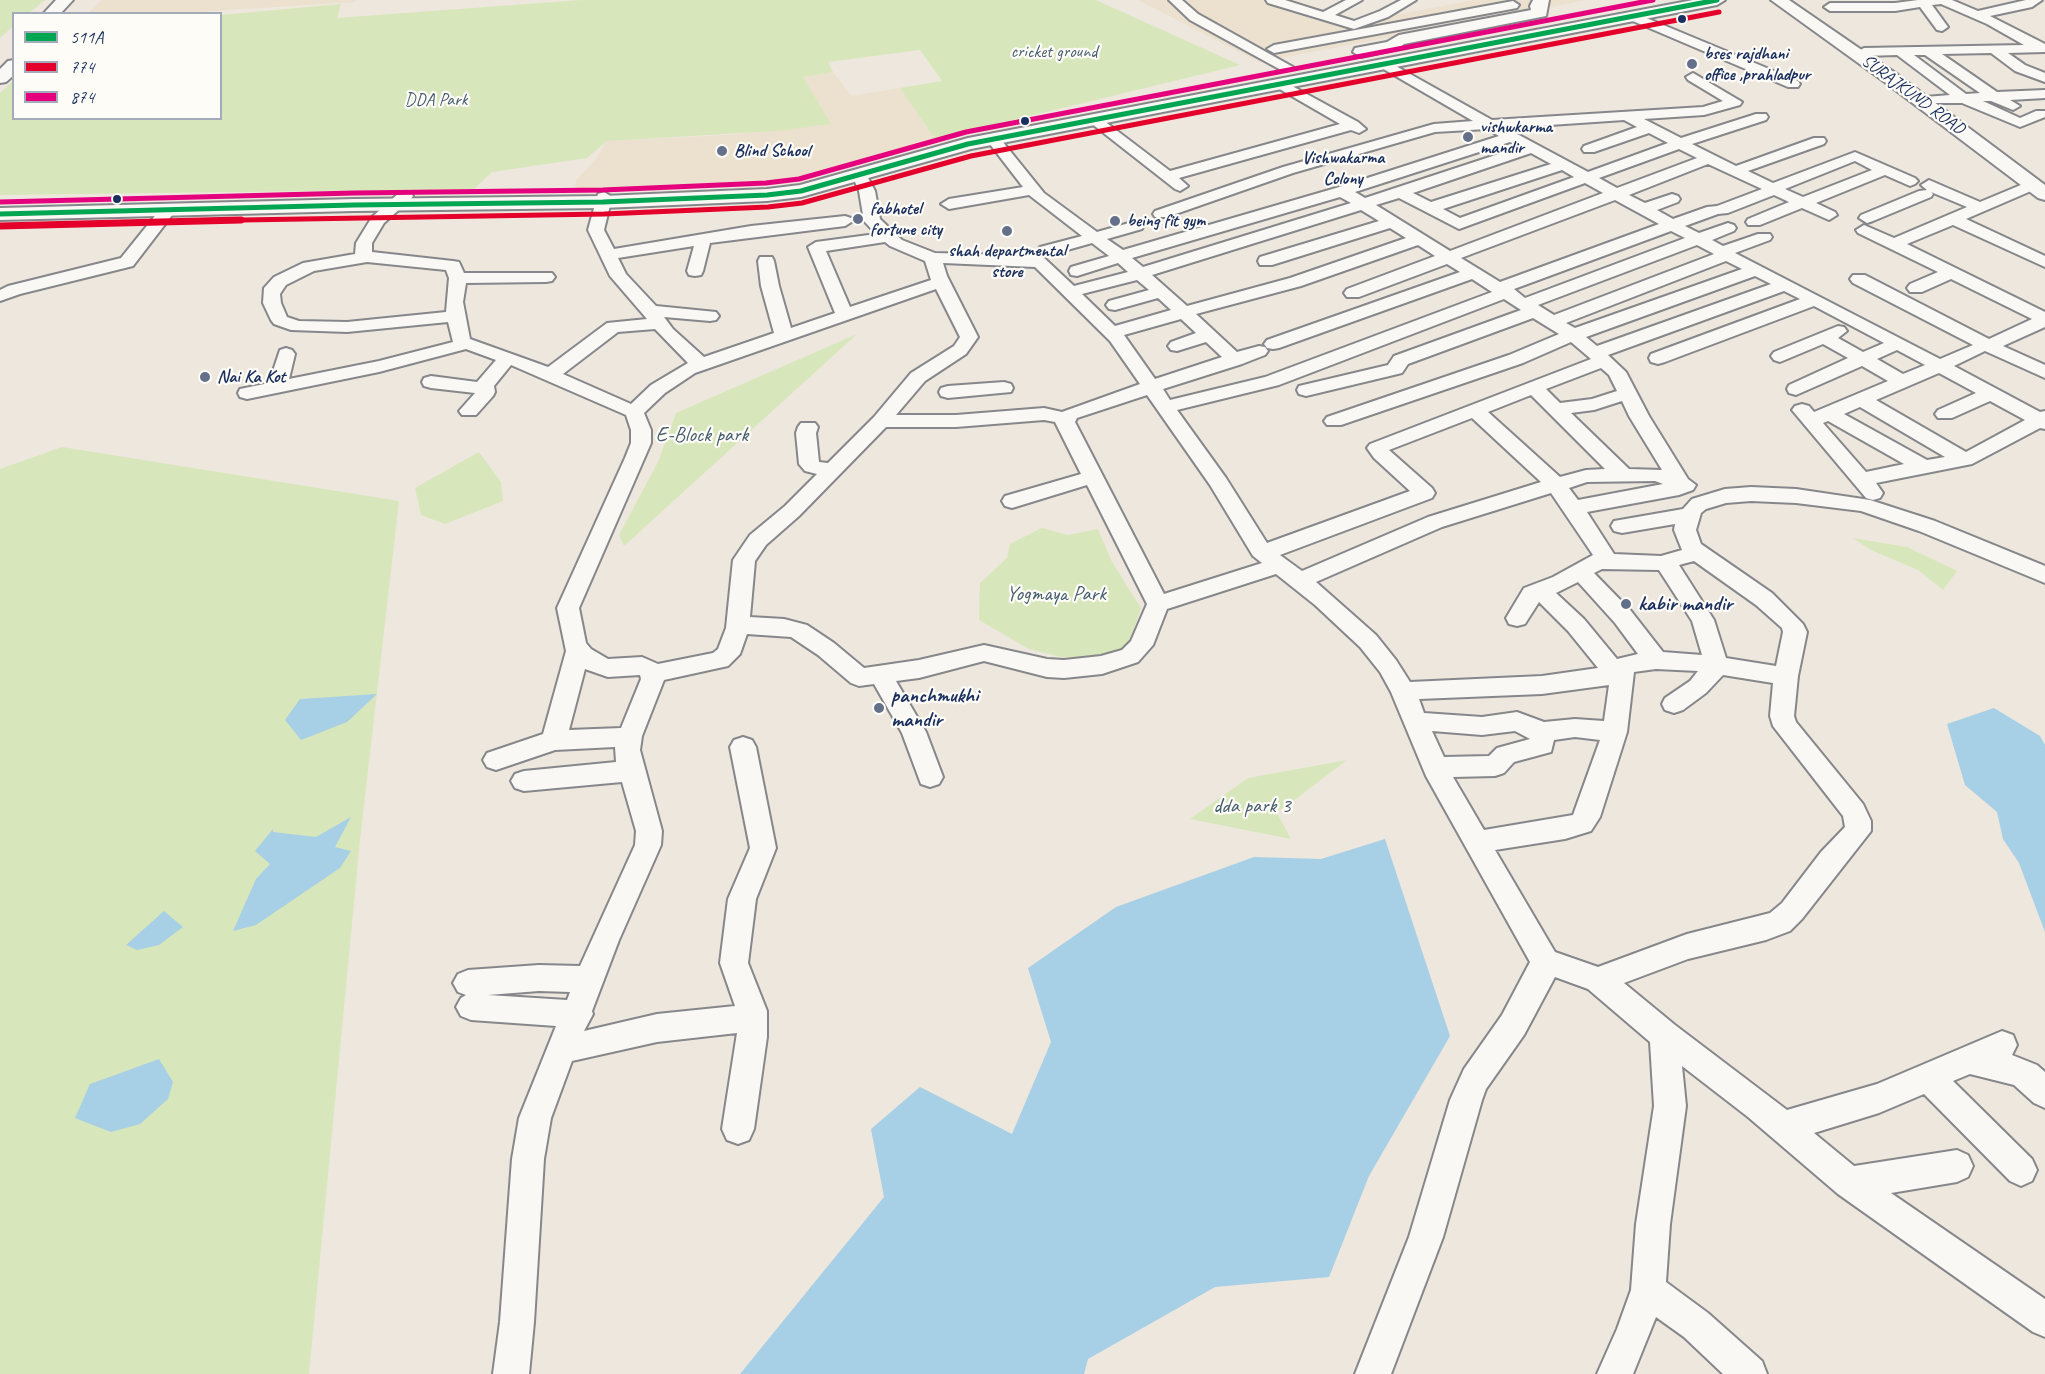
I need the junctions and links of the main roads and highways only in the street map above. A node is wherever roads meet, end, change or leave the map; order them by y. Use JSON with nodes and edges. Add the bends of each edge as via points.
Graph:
{"nodes":[{"id":1,"x":65,"y":0,"type":"edge"},
{"id":2,"x":82,"y":0,"type":"edge"},
{"id":3,"x":1541,"y":0,"type":"edge"},
{"id":4,"x":1717,"y":0,"type":"edge"},
{"id":5,"x":1779,"y":0,"type":"edge"},
{"id":6,"x":1789,"y":0,"type":"edge"},
{"id":7,"x":53,"y":12,"type":"edge"},
{"id":8,"x":70,"y":12,"type":"edge"},
{"id":9,"x":12,"y":50,"type":"edge"},
{"id":10,"x":0,"y":60,"type":"edge"},
{"id":11,"x":12,"y":67,"type":"edge"},
{"id":12,"x":1289,"y":72,"type":"junction"},
{"id":13,"x":0,"y":78,"type":"edge"},
{"id":14,"x":964,"y":141,"type":"junction"},
{"id":15,"x":2041,"y":187,"type":"edge"},
{"id":16,"x":399,"y":200,"type":"junction"},
{"id":17,"x":603,"y":200,"type":"junction"},
{"id":18,"x":0,"y":201,"type":"edge"},
{"id":19,"x":0,"y":214,"type":"edge"}],
"edges":[{"from":1,"to":7,"type":"main road"},
{"from":2,"to":8,"type":"main road"},
{"from":3,"to":12,"type":"main road","via":[[1539,13],[1399,40],[1392,46]]},
{"from":4,"to":12,"type":"main road","via":[[1385,64]]},
{"from":5,"to":15,"type":"main road","name":"SURAJKUND ROAD"},
{"from":6,"to":15,"type":"main road","name":"SURAJKUND ROAD","via":[[1864,51]]},
{"from":9,"to":10,"type":"main road"},
{"from":11,"to":13,"type":"main road"},
{"from":12,"to":14,"type":"main road","via":[[1094,120]]},
{"from":12,"to":14,"type":"main road","via":[[1054,111]]},
{"from":14,"to":17,"type":"main road","via":[[794,187]]},
{"from":14,"to":17,"type":"main road","via":[[801,191]]},
{"from":16,"to":17,"type":"main road"},
{"from":16,"to":18,"type":"main road","via":[[348,194]]},
{"from":16,"to":19,"type":"main road"}]}
